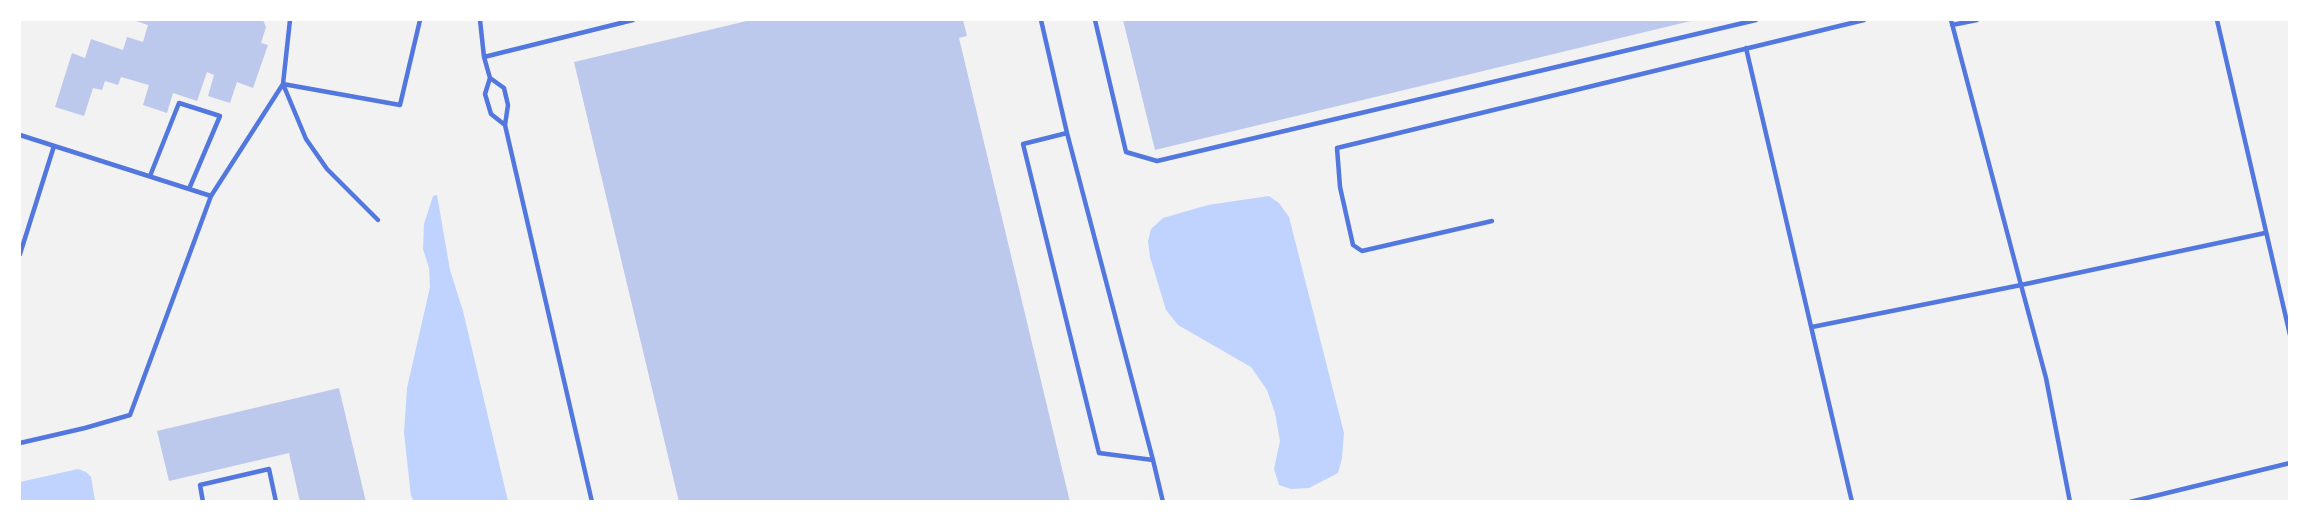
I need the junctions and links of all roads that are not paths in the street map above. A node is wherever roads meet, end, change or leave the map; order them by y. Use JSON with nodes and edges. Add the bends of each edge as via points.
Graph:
{"nodes":[{"id":1,"x":290,"y":20,"type":"edge"},
{"id":2,"x":420,"y":20,"type":"edge"},
{"id":3,"x":480,"y":20,"type":"edge"},
{"id":4,"x":633,"y":20,"type":"edge"},
{"id":5,"x":1041,"y":20,"type":"edge"},
{"id":6,"x":1095,"y":20,"type":"edge"},
{"id":7,"x":1756,"y":20,"type":"edge"},
{"id":8,"x":1864,"y":20,"type":"edge"},
{"id":9,"x":1977,"y":20,"type":"edge"},
{"id":10,"x":2217,"y":20,"type":"edge"},
{"id":11,"x":1952,"y":22,"type":"edge"},
{"id":12,"x":1746,"y":48,"type":"junction"},
{"id":13,"x":484,"y":57,"type":"junction"},
{"id":14,"x":490,"y":78,"type":"junction"},
{"id":15,"x":283,"y":84,"type":"junction"},
{"id":16,"x":505,"y":125,"type":"junction"},
{"id":17,"x":1068,"y":133,"type":"junction"},
{"id":18,"x":20,"y":135,"type":"edge"},
{"id":19,"x":54,"y":146,"type":"junction"},
{"id":20,"x":150,"y":176,"type":"junction"},
{"id":21,"x":189,"y":189,"type":"junction"},
{"id":22,"x":211,"y":196,"type":"junction"},
{"id":23,"x":378,"y":220,"type":"dead end"},
{"id":24,"x":1492,"y":221,"type":"dead end"},
{"id":25,"x":2265,"y":233,"type":"junction"},
{"id":26,"x":20,"y":254,"type":"edge"},
{"id":27,"x":2021,"y":285,"type":"junction"},
{"id":28,"x":1812,"y":327,"type":"junction"},
{"id":29,"x":2289,"y":335,"type":"edge"},
{"id":30,"x":20,"y":443,"type":"edge"},
{"id":31,"x":1153,"y":460,"type":"junction"},
{"id":32,"x":2289,"y":463,"type":"edge"},
{"id":33,"x":203,"y":501,"type":"edge"},
{"id":34,"x":276,"y":501,"type":"edge"},
{"id":35,"x":592,"y":501,"type":"edge"},
{"id":36,"x":1163,"y":501,"type":"edge"},
{"id":37,"x":1852,"y":501,"type":"edge"},
{"id":38,"x":2070,"y":501,"type":"edge"},
{"id":39,"x":2130,"y":501,"type":"edge"}],
"edges":[{"from":1,"to":15,"type":"lane"},
{"from":2,"to":15,"type":"lane","via":[[400,105]]},
{"from":3,"to":13,"type":"lane"},
{"from":4,"to":13,"type":"lane"},
{"from":5,"to":17,"type":"lane"},
{"from":6,"to":7,"type":"lane","via":[[1126,152],[1157,161]]},
{"from":8,"to":12,"type":"lane"},
{"from":9,"to":11,"type":"lane"},
{"from":10,"to":25,"type":"lane"},
{"from":11,"to":27,"type":"lane"},
{"from":12,"to":24,"type":"lane","via":[[1337,148],[1340,187],[1353,245],[1362,250]]},
{"from":12,"to":28,"type":"lane"},
{"from":13,"to":14,"type":"lane"},
{"from":14,"to":16,"type":"lane","via":[[504,88],[508,105]]},
{"from":14,"to":16,"type":"lane","via":[[485,94],[491,114]]},
{"from":15,"to":22,"type":"lane"},
{"from":15,"to":23,"type":"lane","via":[[306,139],[327,169]]},
{"from":16,"to":35,"type":"lane"},
{"from":17,"to":31,"type":"lane"},
{"from":17,"to":31,"type":"lane","via":[[1023,144],[1099,453]]},
{"from":18,"to":19,"type":"lane"},
{"from":19,"to":20,"type":"lane"},
{"from":19,"to":26,"type":"lane"},
{"from":20,"to":21,"type":"lane"},
{"from":20,"to":21,"type":"lane","via":[[179,104],[220,116]]},
{"from":21,"to":22,"type":"lane"},
{"from":22,"to":30,"type":"lane","via":[[130,415]]},
{"from":25,"to":27,"type":"lane"},
{"from":25,"to":29,"type":"lane"},
{"from":27,"to":28,"type":"lane"},
{"from":27,"to":38,"type":"lane","via":[[2046,378]]},
{"from":28,"to":37,"type":"lane"},
{"from":31,"to":36,"type":"lane"},
{"from":32,"to":39,"type":"lane"},
{"from":33,"to":34,"type":"lane","via":[[200,485],[269,469]]}]}
